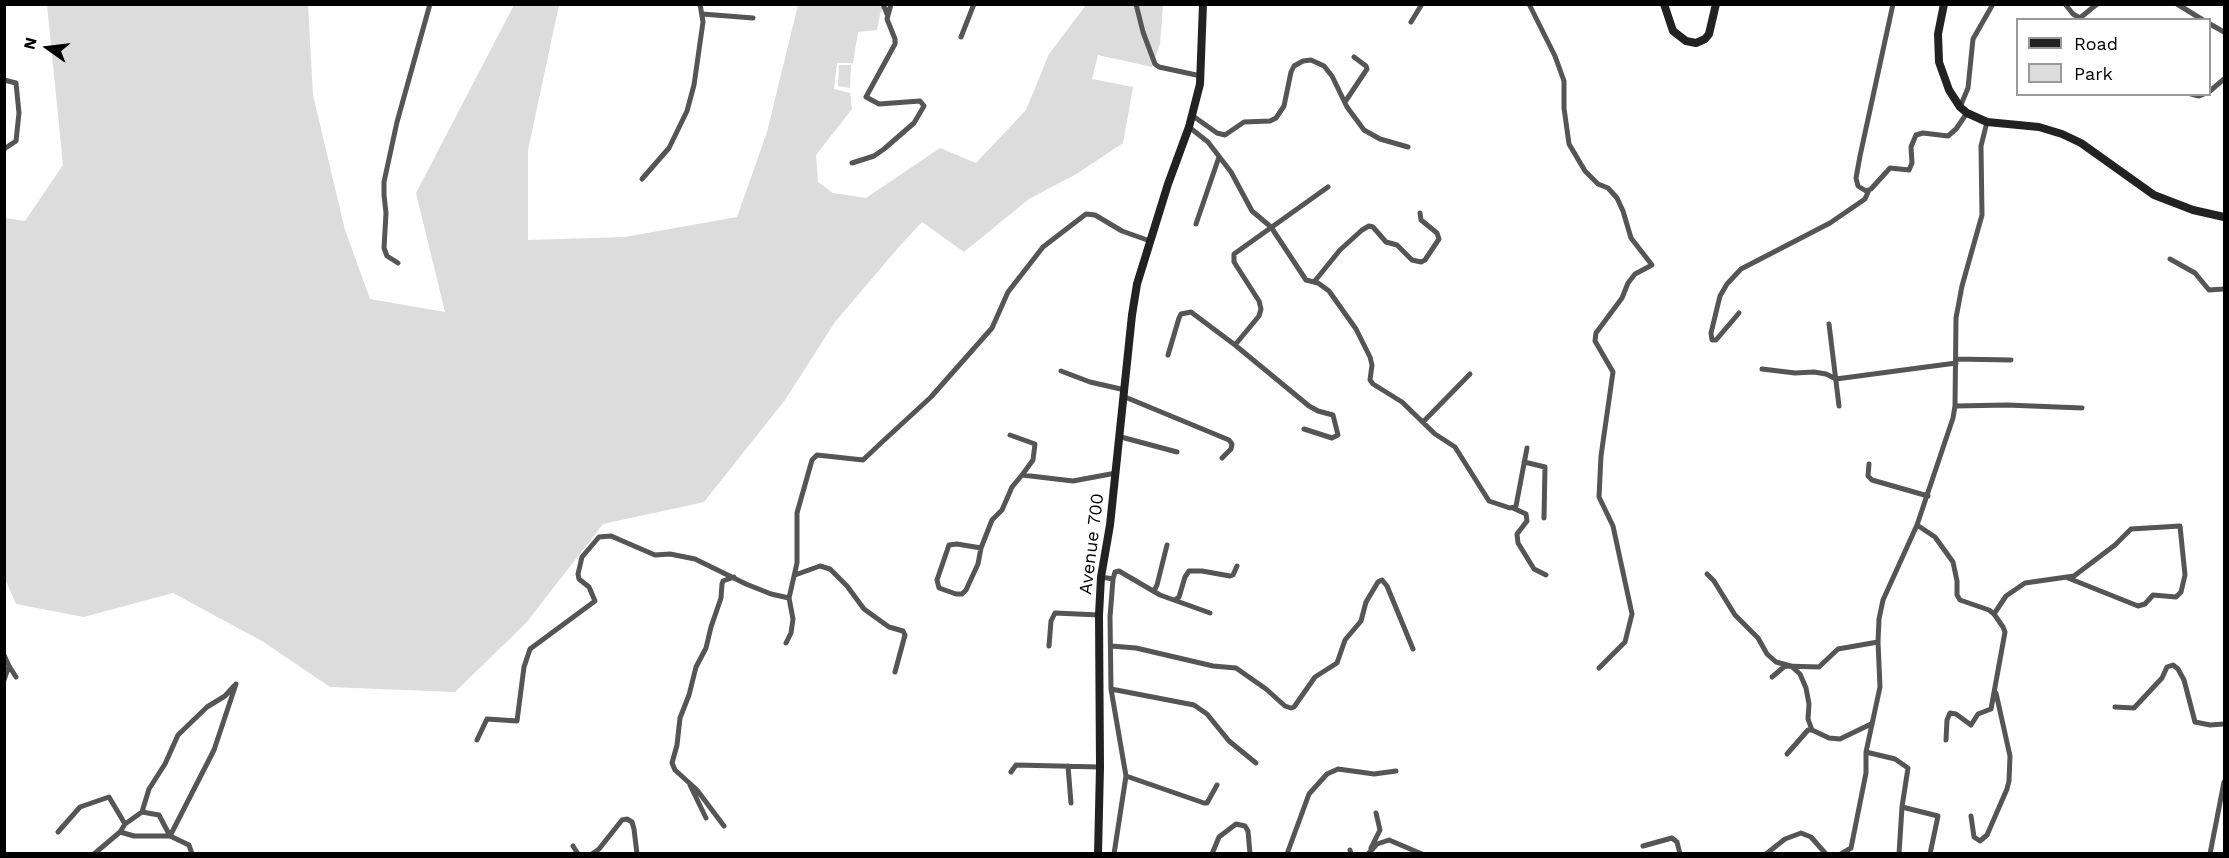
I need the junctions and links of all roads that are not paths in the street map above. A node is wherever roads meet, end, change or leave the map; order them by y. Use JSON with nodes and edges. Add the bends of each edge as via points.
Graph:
{"nodes":[{"id":1,"x":429,"y":4,"type":"edge"},
{"id":2,"x":700,"y":4,"type":"edge"},
{"id":3,"x":883,"y":4,"type":"edge"},
{"id":4,"x":891,"y":4,"type":"edge"},
{"id":5,"x":974,"y":4,"type":"edge"},
{"id":6,"x":1136,"y":4,"type":"edge"},
{"id":7,"x":1203,"y":4,"type":"edge"},
{"id":8,"x":1422,"y":4,"type":"edge"},
{"id":9,"x":1529,"y":4,"type":"edge"},
{"id":10,"x":1716,"y":4,"type":"edge"},
{"id":11,"x":1893,"y":4,"type":"edge"},
{"id":12,"x":1944,"y":4,"type":"edge"},
{"id":13,"x":1993,"y":4,"type":"edge"},
{"id":14,"x":2065,"y":4,"type":"edge"},
{"id":15,"x":2097,"y":4,"type":"edge"},
{"id":16,"x":2177,"y":4,"type":"edge"},
{"id":17,"x":1665,"y":5,"type":"edge"},
{"id":18,"x":702,"y":14,"type":"junction"},
{"id":19,"x":888,"y":14,"type":"junction"},
{"id":20,"x":753,"y":18,"type":"dead end"},
{"id":21,"x":2077,"y":18,"type":"edge"},
{"id":22,"x":2080,"y":18,"type":"edge"},
{"id":23,"x":2200,"y":18,"type":"edge"},
{"id":24,"x":1411,"y":22,"type":"dead end"},
{"id":25,"x":961,"y":37,"type":"dead end"},
{"id":26,"x":1354,"y":57,"type":"dead end"},
{"id":27,"x":1201,"y":76,"type":"junction"},
{"id":28,"x":2224,"y":79,"type":"edge"},
{"id":29,"x":4,"y":80,"type":"edge"},
{"id":30,"x":2211,"y":90,"type":"edge"},
{"id":31,"x":1345,"y":102,"type":"junction"},
{"id":32,"x":1960,"y":107,"type":"junction"},
{"id":33,"x":1967,"y":113,"type":"junction"},
{"id":34,"x":1192,"y":116,"type":"junction"},
{"id":35,"x":1987,"y":122,"type":"junction"},
{"id":36,"x":1189,"y":127,"type":"junction"},
{"id":37,"x":1408,"y":147,"type":"dead end"},
{"id":38,"x":4,"y":150,"type":"edge"},
{"id":39,"x":1219,"y":158,"type":"junction"},
{"id":40,"x":852,"y":163,"type":"dead end"},
{"id":41,"x":642,"y":179,"type":"dead end"},
{"id":42,"x":1328,"y":187,"type":"dead end"},
{"id":43,"x":1869,"y":190,"type":"junction"},
{"id":44,"x":1420,"y":213,"type":"dead end"},
{"id":45,"x":2224,"y":217,"type":"edge"},
{"id":46,"x":1196,"y":224,"type":"dead end"},
{"id":47,"x":1272,"y":227,"type":"junction"},
{"id":48,"x":1150,"y":241,"type":"junction"},
{"id":49,"x":2170,"y":259,"type":"dead end"},
{"id":50,"x":398,"y":263,"type":"dead end"},
{"id":51,"x":1314,"y":282,"type":"junction"},
{"id":52,"x":2224,"y":289,"type":"edge"},
{"id":53,"x":1739,"y":314,"type":"dead end"},
{"id":54,"x":1829,"y":324,"type":"dead end"},
{"id":55,"x":1235,"y":345,"type":"junction"},
{"id":56,"x":1168,"y":356,"type":"dead end"},
{"id":57,"x":2011,"y":360,"type":"dead end"},
{"id":58,"x":1956,"y":361,"type":"junction"},
{"id":59,"x":1762,"y":369,"type":"dead end"},
{"id":60,"x":1061,"y":371,"type":"dead end"},
{"id":61,"x":1470,"y":374,"type":"dead end"},
{"id":62,"x":1836,"y":379,"type":"junction"},
{"id":63,"x":1125,"y":393,"type":"junction"},
{"id":64,"x":1839,"y":406,"type":"dead end"},
{"id":65,"x":1956,"y":406,"type":"junction"},
{"id":66,"x":2082,"y":408,"type":"dead end"},
{"id":67,"x":1423,"y":422,"type":"junction"},
{"id":68,"x":1304,"y":429,"type":"dead end"},
{"id":69,"x":1010,"y":435,"type":"dead end"},
{"id":70,"x":1120,"y":437,"type":"junction"},
{"id":71,"x":1527,"y":448,"type":"dead end"},
{"id":72,"x":1177,"y":452,"type":"dead end"},
{"id":73,"x":1222,"y":458,"type":"dead end"},
{"id":74,"x":1524,"y":462,"type":"junction"},
{"id":75,"x":1869,"y":464,"type":"dead end"},
{"id":76,"x":1116,"y":473,"type":"junction"},
{"id":77,"x":1022,"y":475,"type":"junction"},
{"id":78,"x":1928,"y":496,"type":"junction"},
{"id":79,"x":1513,"y":508,"type":"junction"},
{"id":80,"x":1544,"y":518,"type":"dead end"},
{"id":81,"x":1917,"y":525,"type":"junction"},
{"id":82,"x":1167,"y":545,"type":"dead end"},
{"id":83,"x":981,"y":548,"type":"junction"},
{"id":84,"x":1237,"y":566,"type":"dead end"},
{"id":85,"x":1707,"y":574,"type":"dead end"},
{"id":86,"x":795,"y":575,"type":"junction"},
{"id":87,"x":1546,"y":575,"type":"dead end"},
{"id":88,"x":734,"y":577,"type":"junction"},
{"id":89,"x":1101,"y":577,"type":"junction"},
{"id":90,"x":2068,"y":578,"type":"junction"},
{"id":91,"x":1113,"y":579,"type":"junction"},
{"id":92,"x":1154,"y":591,"type":"junction"},
{"id":93,"x":789,"y":598,"type":"junction"},
{"id":94,"x":1174,"y":600,"type":"junction"},
{"id":95,"x":1210,"y":613,"type":"dead end"},
{"id":96,"x":1994,"y":614,"type":"junction"},
{"id":97,"x":1099,"y":615,"type":"junction"},
{"id":98,"x":1878,"y":642,"type":"junction"},
{"id":99,"x":786,"y":643,"type":"dead end"},
{"id":100,"x":1049,"y":646,"type":"dead end"},
{"id":101,"x":1111,"y":646,"type":"junction"},
{"id":102,"x":1413,"y":649,"type":"dead end"},
{"id":103,"x":4,"y":655,"type":"edge"},
{"id":104,"x":9,"y":666,"type":"junction"},
{"id":105,"x":1791,"y":666,"type":"junction"},
{"id":106,"x":1599,"y":668,"type":"dead end"},
{"id":107,"x":895,"y":672,"type":"dead end"},
{"id":108,"x":1772,"y":676,"type":"dead end"},
{"id":109,"x":16,"y":677,"type":"dead end"},
{"id":110,"x":4,"y":680,"type":"edge"},
{"id":111,"x":1111,"y":689,"type":"junction"},
{"id":112,"x":1995,"y":690,"type":"junction"},
{"id":113,"x":2115,"y":707,"type":"dead end"},
{"id":114,"x":1871,"y":724,"type":"junction"},
{"id":115,"x":2224,"y":724,"type":"edge"},
{"id":116,"x":1812,"y":730,"type":"junction"},
{"id":117,"x":477,"y":740,"type":"dead end"},
{"id":118,"x":1946,"y":740,"type":"dead end"},
{"id":119,"x":1866,"y":752,"type":"junction"},
{"id":120,"x":1787,"y":754,"type":"dead end"},
{"id":121,"x":1256,"y":763,"type":"dead end"},
{"id":122,"x":1068,"y":766,"type":"junction"},
{"id":123,"x":1100,"y":767,"type":"junction"},
{"id":124,"x":1011,"y":771,"type":"dead end"},
{"id":125,"x":1396,"y":771,"type":"dead end"},
{"id":126,"x":1126,"y":776,"type":"junction"},
{"id":127,"x":2224,"y":782,"type":"edge"},
{"id":128,"x":690,"y":785,"type":"junction"},
{"id":129,"x":1217,"y":785,"type":"dead end"},
{"id":130,"x":1071,"y":803,"type":"dead end"},
{"id":131,"x":1902,"y":807,"type":"junction"},
{"id":132,"x":142,"y":812,"type":"junction"},
{"id":133,"x":1376,"y":813,"type":"dead end"},
{"id":134,"x":1971,"y":816,"type":"dead end"},
{"id":135,"x":706,"y":818,"type":"dead end"},
{"id":136,"x":125,"y":824,"type":"junction"},
{"id":137,"x":724,"y":826,"type":"dead end"},
{"id":138,"x":58,"y":832,"type":"dead end"},
{"id":139,"x":120,"y":832,"type":"junction"},
{"id":140,"x":170,"y":836,"type":"junction"},
{"id":141,"x":573,"y":846,"type":"dead end"},
{"id":142,"x":1643,"y":846,"type":"dead end"},
{"id":143,"x":1851,"y":851,"type":"edge"},
{"id":144,"x":1369,"y":853,"type":"edge"},
{"id":145,"x":94,"y":854,"type":"edge"},
{"id":146,"x":192,"y":854,"type":"edge"},
{"id":147,"x":578,"y":854,"type":"edge"},
{"id":148,"x":592,"y":854,"type":"edge"},
{"id":149,"x":637,"y":854,"type":"edge"},
{"id":150,"x":1098,"y":854,"type":"edge"},
{"id":151,"x":1114,"y":854,"type":"edge"},
{"id":152,"x":1212,"y":854,"type":"edge"},
{"id":153,"x":1250,"y":854,"type":"edge"},
{"id":154,"x":1287,"y":854,"type":"edge"},
{"id":155,"x":1422,"y":854,"type":"edge"},
{"id":156,"x":1680,"y":854,"type":"edge"},
{"id":157,"x":1766,"y":854,"type":"edge"},
{"id":158,"x":1826,"y":854,"type":"edge"},
{"id":159,"x":1841,"y":854,"type":"edge"},
{"id":160,"x":1899,"y":854,"type":"edge"},
{"id":161,"x":1930,"y":854,"type":"edge"},
{"id":162,"x":2210,"y":854,"type":"edge"}],
"edges":[{"from":1,"to":50,"type":"street","via":[[384,182],[384,248],[387,256]]},
{"from":2,"to":18,"type":"street"},
{"from":3,"to":19,"type":"street"},
{"from":4,"to":19,"type":"street"},
{"from":5,"to":25,"type":"street"},
{"from":6,"to":27,"type":"street","via":[[1155,64]]},
{"from":7,"to":27,"type":"main road","name":"Avenue 700"},
{"from":8,"to":24,"type":"street"},
{"from":9,"to":106,"type":"street","via":[[1564,81],[1569,144],[1585,171],[1617,198],[1631,238],[1652,265],[1635,274],[1596,333],[1595,341],[1613,372],[1600,456],[1599,497],[1613,526],[1632,615],[1625,642]]},
{"from":10,"to":17,"type":"main road","via":[[1709,34],[1696,43],[1674,32]]},
{"from":11,"to":43,"type":"street","via":[[1856,178],[1858,186]]},
{"from":12,"to":32,"type":"main road","via":[[1938,34],[1939,62]]},
{"from":13,"to":32,"type":"street","via":[[1973,39],[1968,88]]},
{"from":14,"to":21,"type":"street"},
{"from":15,"to":22,"type":"street"},
{"from":16,"to":23,"type":"street"},
{"from":18,"to":20,"type":"street"},
{"from":18,"to":41,"type":"street","via":[[687,111],[669,148]]},
{"from":19,"to":40,"type":"street","via":[[895,44],[866,98],[879,104],[920,101],[924,106],[914,123],[884,149]]},
{"from":26,"to":31,"type":"street","via":[[1366,69]]},
{"from":27,"to":34,"type":"main road","name":"Avenue 700"},
{"from":28,"to":30,"type":"street"},
{"from":29,"to":38,"type":"street","via":[[16,83],[19,113],[16,141]]},
{"from":31,"to":34,"type":"street","via":[[1324,66],[1311,60],[1294,66],[1284,106],[1270,121],[1244,122],[1225,135]]},
{"from":31,"to":37,"type":"street","via":[[1358,123],[1372,135]]},
{"from":32,"to":33,"type":"main road"},
{"from":33,"to":35,"type":"main road"},
{"from":33,"to":43,"type":"street","via":[[1948,136],[1916,135],[1909,170],[1890,168]]},
{"from":34,"to":36,"type":"main road","name":"Avenue 700"},
{"from":35,"to":45,"type":"main road","via":[[2039,127],[2062,134],[2154,195]]},
{"from":35,"to":58,"type":"street","via":[[1981,146],[1982,215],[1958,300]]},
{"from":36,"to":39,"type":"street","via":[[1201,135]]},
{"from":36,"to":48,"type":"main road","name":"Avenue 700"},
{"from":39,"to":46,"type":"street"},
{"from":39,"to":47,"type":"street","via":[[1252,211]]},
{"from":42,"to":47,"type":"street"},
{"from":43,"to":53,"type":"street","via":[[1865,198],[1830,223],[1741,269],[1720,296],[1712,340]]},
{"from":44,"to":51,"type":"street","via":[[1423,223],[1438,236],[1437,245],[1425,260],[1412,260],[1369,226],[1340,250]]},
{"from":47,"to":51,"type":"street","via":[[1306,280]]},
{"from":47,"to":55,"type":"street","via":[[1240,247],[1233,256],[1261,309]]},
{"from":48,"to":63,"type":"main road","name":"Avenue 700","via":[[1135,294]]},
{"from":48,"to":86,"type":"street","via":[[1086,214],[1043,247],[1008,292],[992,328],[931,397],[863,460],[817,455],[812,460],[797,513]]},
{"from":49,"to":52,"type":"street","via":[[2195,273],[2209,291]]},
{"from":51,"to":67,"type":"street","via":[[1329,291],[1356,329],[1370,357],[1373,384],[1402,402]]},
{"from":54,"to":62,"type":"street"},
{"from":55,"to":56,"type":"street","via":[[1191,312],[1179,318]]},
{"from":55,"to":68,"type":"street","via":[[1309,406],[1333,416],[1338,435],[1332,438]]},
{"from":57,"to":58,"type":"street"},
{"from":58,"to":62,"type":"street"},
{"from":58,"to":65,"type":"street"},
{"from":59,"to":62,"type":"street","via":[[1814,372]]},
{"from":60,"to":63,"type":"street"},
{"from":61,"to":67,"type":"street"},
{"from":62,"to":64,"type":"street"},
{"from":63,"to":70,"type":"main road","name":"Avenue 700"},
{"from":63,"to":73,"type":"street","via":[[1229,440],[1231,449]]},
{"from":65,"to":66,"type":"street"},
{"from":65,"to":78,"type":"street"},
{"from":67,"to":79,"type":"street","via":[[1455,447],[1488,501]]},
{"from":69,"to":77,"type":"street","via":[[1035,444],[1033,460]]},
{"from":70,"to":72,"type":"street"},
{"from":70,"to":76,"type":"main road","name":"Avenue 700"},
{"from":71,"to":74,"type":"street"},
{"from":74,"to":79,"type":"street","via":[[1518,502]]},
{"from":74,"to":80,"type":"street","via":[[1545,467]]},
{"from":75,"to":78,"type":"street","via":[[1868,476],[1872,480]]},
{"from":76,"to":77,"type":"street","via":[[1073,481]]},
{"from":76,"to":89,"type":"main road","name":"Avenue 700"},
{"from":77,"to":83,"type":"street","via":[[992,520]]},
{"from":78,"to":81,"type":"street"},
{"from":79,"to":87,"type":"street","via":[[1526,514],[1527,521],[1517,534],[1518,543],[1534,569]]},
{"from":81,"to":96,"type":"street","via":[[1935,537],[1953,562],[1960,600]]},
{"from":81,"to":98,"type":"street","via":[[1883,600]]},
{"from":82,"to":92,"type":"street"},
{"from":83,"to":83,"type":"street","via":[[964,592],[954,594],[938,587],[949,545]]},
{"from":84,"to":94,"type":"street","via":[[1230,576],[1190,571]]},
{"from":85,"to":105,"type":"street","via":[[1767,654],[1776,662]]},
{"from":86,"to":93,"type":"street"},
{"from":86,"to":107,"type":"street","via":[[820,566],[830,569],[864,609],[889,627],[903,631]]},
{"from":88,"to":93,"type":"street"},
{"from":88,"to":117,"type":"street","via":[[695,559],[655,555],[611,536],[599,537],[582,557],[578,574],[590,587],[595,602],[530,649],[517,721],[487,720]]},
{"from":88,"to":128,"type":"street","via":[[723,581],[706,648],[680,718],[672,763]]},
{"from":89,"to":91,"type":"street"},
{"from":89,"to":97,"type":"main road","name":"Avenue 700"},
{"from":90,"to":90,"type":"street","via":[[2138,606],[2154,595],[2176,597],[2185,575],[2180,526],[2128,530],[2115,545]]},
{"from":90,"to":96,"type":"street","via":[[2025,583],[2006,596]]},
{"from":91,"to":92,"type":"street","via":[[1115,572],[1119,572]]},
{"from":91,"to":101,"type":"street"},
{"from":92,"to":94,"type":"street"},
{"from":93,"to":99,"type":"street","via":[[794,619]]},
{"from":94,"to":95,"type":"street"},
{"from":96,"to":112,"type":"street","via":[[2005,632]]},
{"from":97,"to":100,"type":"street","via":[[1055,614]]},
{"from":97,"to":123,"type":"main road","name":"Avenue 700"},
{"from":98,"to":105,"type":"street","via":[[1838,649],[1819,667]]},
{"from":98,"to":114,"type":"street","via":[[1880,687]]},
{"from":101,"to":102,"type":"street","via":[[1236,668],[1291,708],[1318,674],[1337,663],[1345,639],[1361,621],[1366,602],[1382,580]]},
{"from":101,"to":111,"type":"street"},
{"from":103,"to":104,"type":"street"},
{"from":104,"to":109,"type":"street"},
{"from":104,"to":110,"type":"street"},
{"from":105,"to":108,"type":"street"},
{"from":105,"to":116,"type":"street","via":[[1806,688]]},
{"from":111,"to":121,"type":"street","via":[[1194,705]]},
{"from":111,"to":126,"type":"street"},
{"from":112,"to":118,"type":"street","via":[[1990,710],[1978,714],[1973,724],[1954,713],[1948,715]]},
{"from":112,"to":134,"type":"street","via":[[2010,756],[2009,781],[1987,835],[1980,841],[1974,837]]},
{"from":113,"to":115,"type":"street","via":[[2134,708],[2162,678],[2167,667],[2173,665],[2184,680],[2195,722]]},
{"from":114,"to":116,"type":"street","via":[[1840,739]]},
{"from":114,"to":119,"type":"street"},
{"from":116,"to":120,"type":"street","via":[[1804,733]]},
{"from":119,"to":131,"type":"street","via":[[1895,759],[1908,768]]},
{"from":119,"to":143,"type":"street","via":[[1866,773]]},
{"from":122,"to":123,"type":"street"},
{"from":122,"to":124,"type":"street","via":[[1016,765]]},
{"from":122,"to":130,"type":"street"},
{"from":123,"to":150,"type":"main road","name":"Avenue 700"},
{"from":125,"to":154,"type":"street","via":[[1374,774],[1338,769],[1327,774],[1309,794]]},
{"from":126,"to":129,"type":"street","via":[[1207,804]]},
{"from":126,"to":151,"type":"street"},
{"from":127,"to":162,"type":"street"},
{"from":128,"to":135,"type":"street"},
{"from":128,"to":137,"type":"street","via":[[698,789]]},
{"from":131,"to":160,"type":"street"},
{"from":131,"to":161,"type":"street","via":[[1938,816]]},
{"from":132,"to":136,"type":"street"},
{"from":132,"to":140,"type":"street","via":[[159,815]]},
{"from":132,"to":140,"type":"street","via":[[149,789],[178,735],[236,684],[214,750]]},
{"from":133,"to":144,"type":"street","via":[[1380,830]]},
{"from":136,"to":138,"type":"street","via":[[109,797],[80,807]]},
{"from":136,"to":139,"type":"street"},
{"from":139,"to":140,"type":"street"},
{"from":139,"to":145,"type":"street"},
{"from":140,"to":146,"type":"street","via":[[189,846]]},
{"from":141,"to":147,"type":"street"},
{"from":142,"to":156,"type":"street","via":[[1672,838]]},
{"from":143,"to":159,"type":"street"},
{"from":144,"to":155,"type":"street","via":[[1377,844],[1389,840]]},
{"from":148,"to":149,"type":"street","via":[[627,819],[634,829]]},
{"from":152,"to":153,"type":"street","via":[[1219,837],[1236,824],[1248,831]]},
{"from":157,"to":158,"type":"street","via":[[1785,839],[1801,833]]}]}
